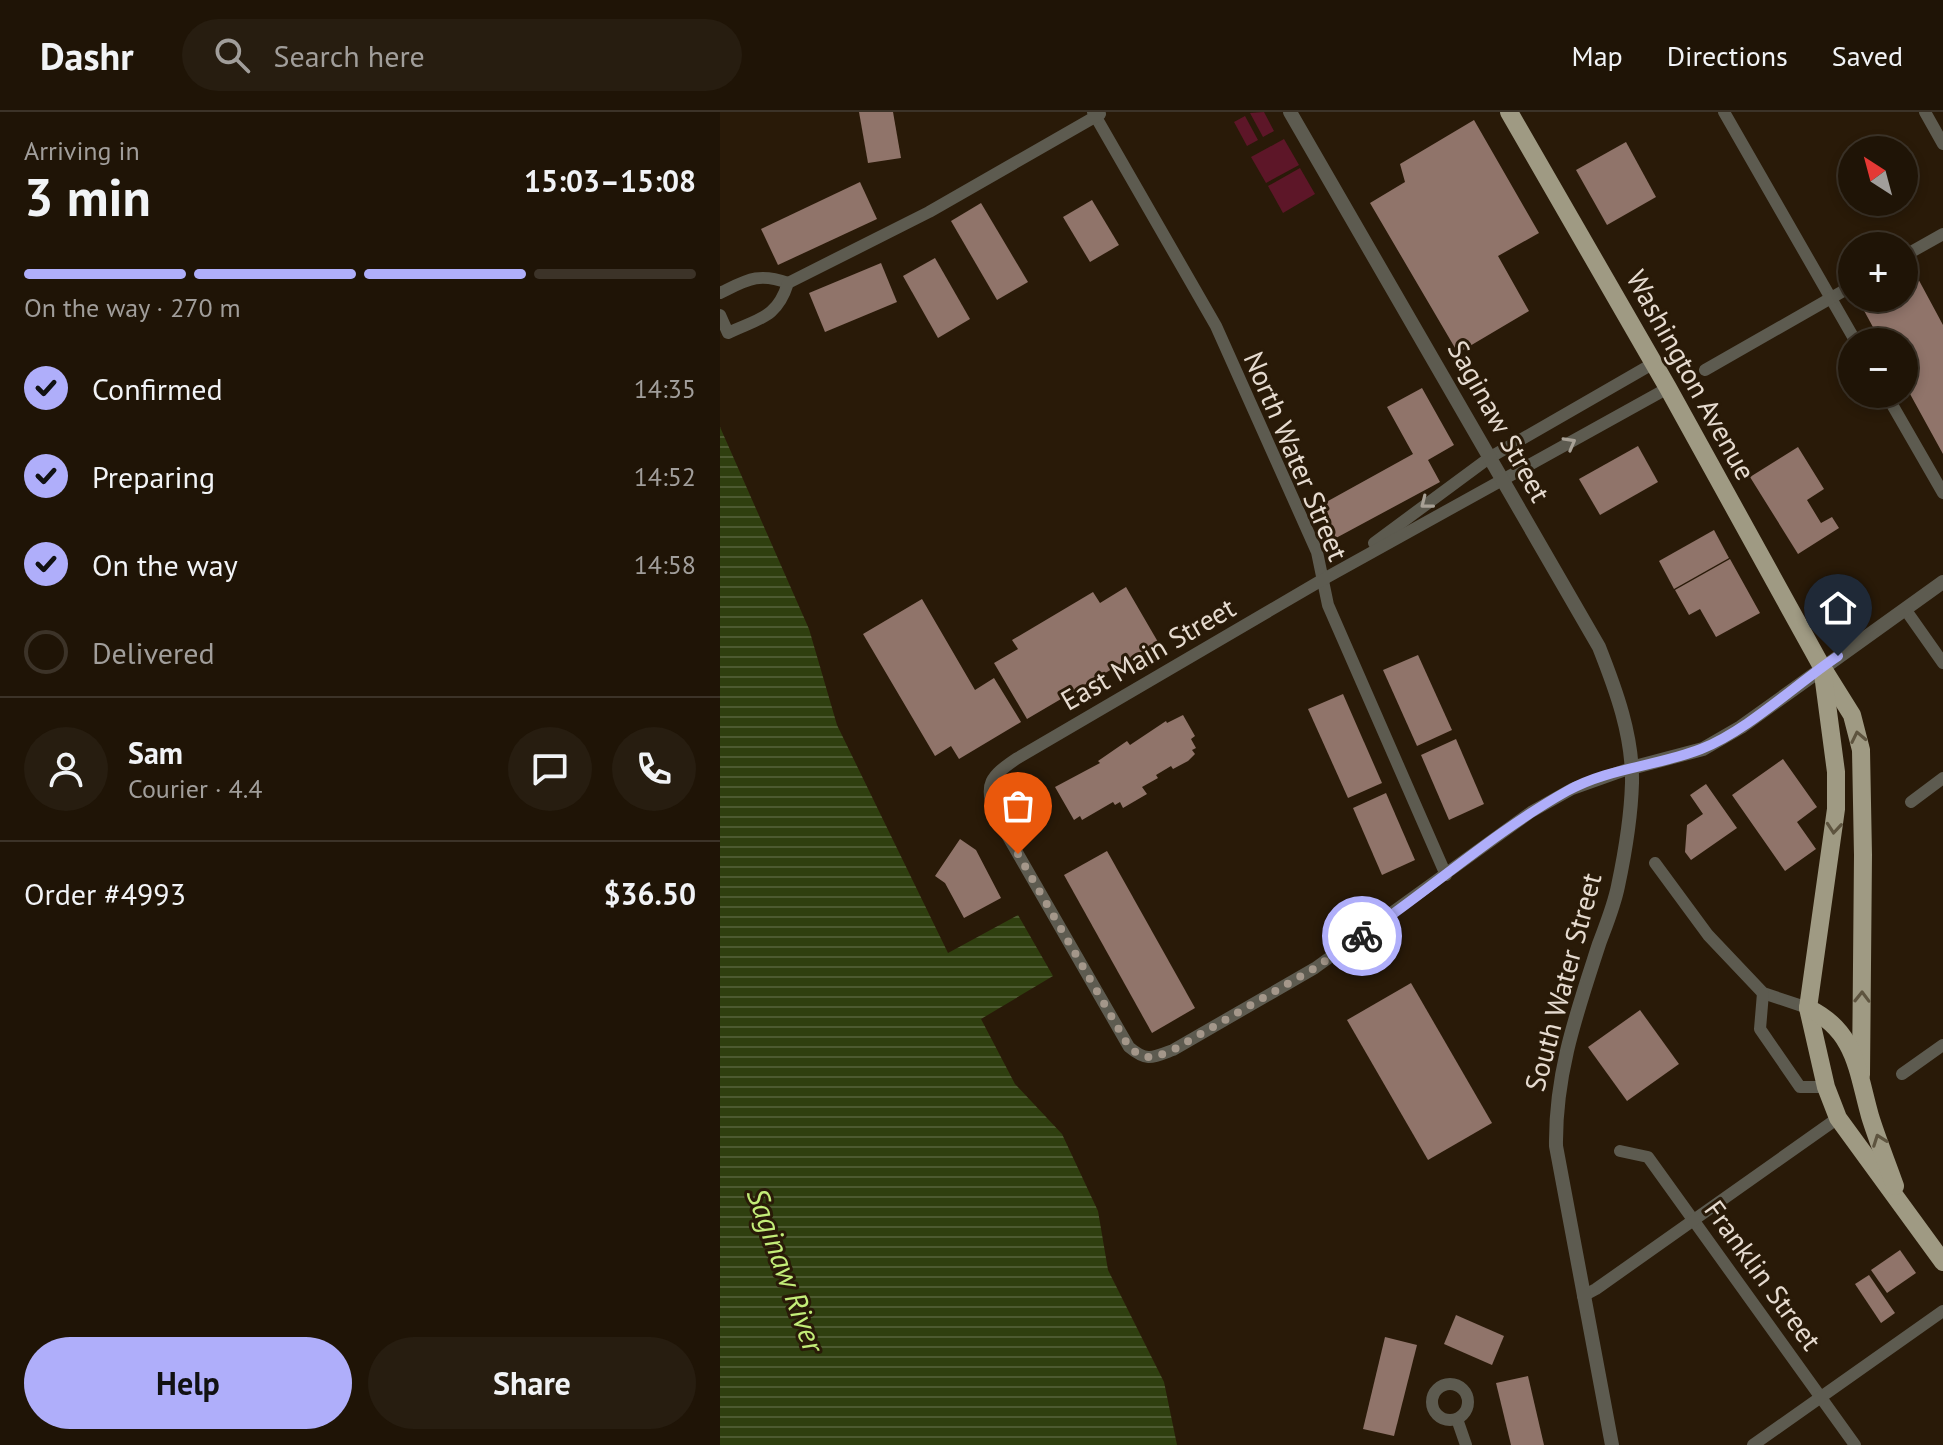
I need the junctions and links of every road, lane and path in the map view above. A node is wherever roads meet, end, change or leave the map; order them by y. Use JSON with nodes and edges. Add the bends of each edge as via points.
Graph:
{"nodes":[{"id":1,"x":1290,"y":112,"type":"edge"},
{"id":2,"x":1509,"y":112,"type":"edge"},
{"id":3,"x":1724,"y":112,"type":"edge"},
{"id":4,"x":1925,"y":112,"type":"edge"},
{"id":5,"x":1097,"y":113,"type":"edge"},
{"id":6,"x":1943,"y":144,"type":"edge"},
{"id":7,"x":1943,"y":234,"type":"edge"},
{"id":8,"x":1918,"y":248,"type":"edge"},
{"id":9,"x":788,"y":283,"type":"junction"},
{"id":10,"x":720,"y":293,"type":"edge"},
{"id":11,"x":1838,"y":294,"type":"edge"},
{"id":12,"x":1830,"y":298,"type":"junction"},
{"id":13,"x":720,"y":315,"type":"edge"},
{"id":14,"x":1848,"y":328,"type":"edge"},
{"id":15,"x":1654,"y":363,"type":"junction"},
{"id":16,"x":1705,"y":370,"type":"dead end"},
{"id":17,"x":1668,"y":388,"type":"junction"},
{"id":18,"x":1894,"y":408,"type":"edge"},
{"id":19,"x":1489,"y":458,"type":"junction"},
{"id":20,"x":1502,"y":481,"type":"junction"},
{"id":21,"x":1943,"y":493,"type":"edge"},
{"id":22,"x":1340,"y":569,"type":"junction"},
{"id":23,"x":1322,"y":580,"type":"junction"},
{"id":24,"x":1943,"y":582,"type":"edge"},
{"id":25,"x":1905,"y":609,"type":"junction"},
{"id":26,"x":1943,"y":663,"type":"edge"},
{"id":27,"x":1822,"y":667,"type":"junction"},
{"id":28,"x":1631,"y":768,"type":"junction"},
{"id":29,"x":1943,"y":778,"type":"edge"},
{"id":30,"x":1911,"y":802,"type":"dead end"},
{"id":31,"x":1655,"y":863,"type":"dead end"},
{"id":32,"x":1446,"y":875,"type":"junction"},
{"id":33,"x":1763,"y":993,"type":"junction"},
{"id":34,"x":1808,"y":1008,"type":"junction"},
{"id":35,"x":1943,"y":1045,"type":"edge"},
{"id":36,"x":1902,"y":1074,"type":"dead end"},
{"id":37,"x":1861,"y":1075,"type":"junction"},
{"id":38,"x":1826,"y":1087,"type":"junction"},
{"id":39,"x":1838,"y":1118,"type":"junction"},
{"id":40,"x":1620,"y":1151,"type":"dead end"},
{"id":41,"x":1902,"y":1204,"type":"junction"},
{"id":42,"x":1694,"y":1219,"type":"junction"},
{"id":43,"x":1943,"y":1262,"type":"edge"},
{"id":44,"x":1583,"y":1296,"type":"junction"},
{"id":45,"x":1943,"y":1311,"type":"edge"},
{"id":46,"x":1822,"y":1397,"type":"junction"},
{"id":47,"x":1457,"y":1419,"type":"dead end"},
{"id":48,"x":1466,"y":1445,"type":"edge"},
{"id":49,"x":1612,"y":1445,"type":"edge"},
{"id":50,"x":1753,"y":1445,"type":"edge"},
{"id":51,"x":1855,"y":1445,"type":"edge"}],
"edges":[{"from":1,"to":19,"type":"street","name":"Saginaw Street"},
{"from":2,"to":15,"type":"main road","name":"Washington Avenue"},
{"from":3,"to":12,"type":"street"},
{"from":4,"to":6,"type":"street"},
{"from":5,"to":9,"type":"street","via":[[929,212]]},
{"from":5,"to":23,"type":"street","name":"North Water Street","via":[[1216,326],[1317,552]]},
{"from":7,"to":8,"type":"street"},
{"from":9,"to":10,"type":"street","via":[[752,277]]},
{"from":9,"to":13,"type":"street","via":[[782,302],[771,313],[728,333]]},
{"from":11,"to":12,"type":"street"},
{"from":12,"to":14,"type":"street"},
{"from":12,"to":16,"type":"street"},
{"from":15,"to":17,"type":"main road","name":"Washington Avenue"},
{"from":15,"to":19,"type":"street","name":"East Main Street"},
{"from":20,"to":17,"type":"street","name":"East Main Street","one_way":true},
{"from":17,"to":27,"type":"main road","name":"Washington Avenue"},
{"from":18,"to":21,"type":"street"},
{"from":19,"to":20,"type":"street","name":"Saginaw Street"},
{"from":19,"to":22,"type":"street","name":"East Main Street","one_way":true},
{"from":20,"to":22,"type":"street","name":"East Main Street"},
{"from":20,"to":28,"type":"street","name":"Saginaw Street","via":[[1599,647],[1619,698]]},
{"from":22,"to":23,"type":"street","name":"East Main Street"},
{"from":23,"to":32,"type":"street","name":"North Water Street","via":[[1328,605]]},
{"from":23,"to":32,"type":"street","name":"East Main Street","via":[[999,770],[989,788],[995,814],[1129,1047],[1141,1057],[1173,1050],[1315,968]]},
{"from":24,"to":25,"type":"street"},
{"from":25,"to":26,"type":"street"},
{"from":25,"to":27,"type":"street"},
{"from":27,"to":28,"type":"street","via":[[1703,749]]},
{"from":27,"to":34,"type":"main road","one_way":true,"via":[[1836,809]]},
{"from":37,"to":27,"type":"main road","name":"Washington Avenue","one_way":true,"via":[[1861,750],[1852,715]]},
{"from":28,"to":32,"type":"street","via":[[1558,796]]},
{"from":28,"to":44,"type":"street","name":"South Water Street","via":[[1618,887],[1576,1015],[1555,1108],[1556,1146]]},
{"from":29,"to":30,"type":"street"},
{"from":31,"to":33,"type":"street","via":[[1708,935]]},
{"from":33,"to":34,"type":"street"},
{"from":33,"to":38,"type":"street","via":[[1760,1029],[1771,1046],[1800,1087]]},
{"from":34,"to":37,"type":"main road","via":[[1839,1030]]},
{"from":34,"to":38,"type":"main road"},
{"from":35,"to":36,"type":"street"},
{"from":41,"to":37,"type":"main road","one_way":true,"via":[[1870,1117]]},
{"from":38,"to":39,"type":"main road"},
{"from":39,"to":41,"type":"main road"},
{"from":39,"to":42,"type":"street"},
{"from":40,"to":42,"type":"street","name":"Franklin Street","via":[[1648,1157]]},
{"from":41,"to":43,"type":"main road"},
{"from":42,"to":44,"type":"street"},
{"from":42,"to":46,"type":"street","name":"Franklin Street"},
{"from":44,"to":49,"type":"street","name":"South Water Street"},
{"from":45,"to":46,"type":"street"},
{"from":46,"to":50,"type":"street"},
{"from":46,"to":51,"type":"street","name":"Franklin Street"},
{"from":47,"to":48,"type":"street"}]}
